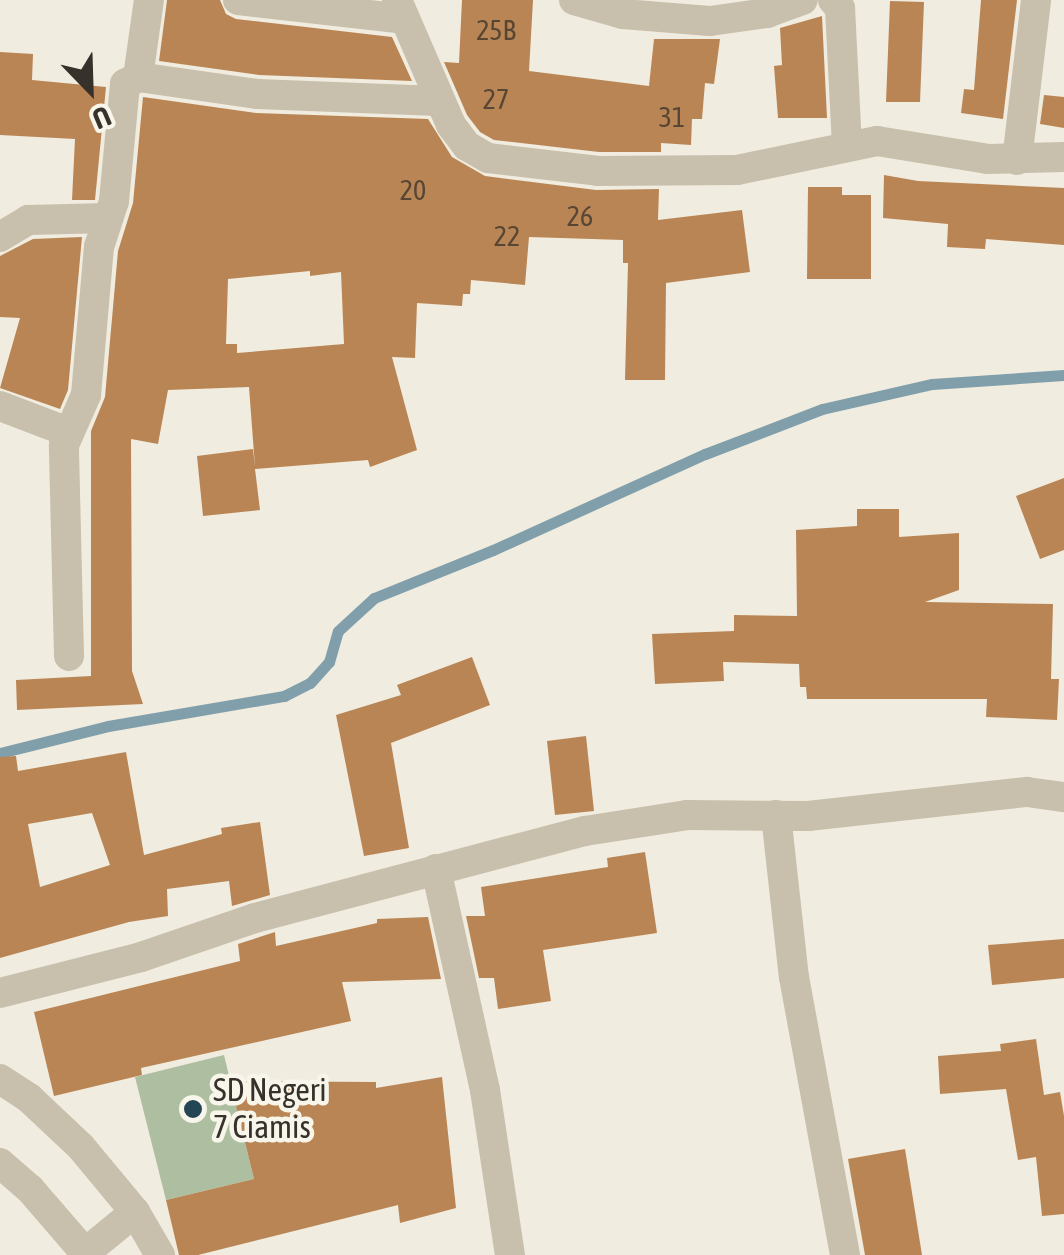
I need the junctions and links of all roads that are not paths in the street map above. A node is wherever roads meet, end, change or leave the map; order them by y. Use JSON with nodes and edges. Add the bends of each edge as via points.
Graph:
{"nodes":[{"id":1,"x":149,"y":0,"type":"edge"},
{"id":2,"x":238,"y":0,"type":"edge"},
{"id":3,"x":574,"y":0,"type":"edge"},
{"id":4,"x":803,"y":0,"type":"edge"},
{"id":5,"x":833,"y":0,"type":"edge"},
{"id":6,"x":1036,"y":0,"type":"edge"},
{"id":7,"x":401,"y":10,"type":"edge"},
{"id":8,"x":138,"y":77,"type":"junction"},
{"id":9,"x":438,"y":101,"type":"junction"},
{"id":10,"x":848,"y":144,"type":"junction"},
{"id":11,"x":1064,"y":157,"type":"edge"},
{"id":12,"x":1018,"y":160,"type":"junction"},
{"id":13,"x":108,"y":218,"type":"junction"},
{"id":14,"x":0,"y":237,"type":"edge"},
{"id":15,"x":0,"y":406,"type":"edge"},
{"id":16,"x":68,"y":432,"type":"junction"},
{"id":17,"x":69,"y":656,"type":"dead end"},
{"id":18,"x":1064,"y":798,"type":"edge"},
{"id":19,"x":776,"y":815,"type":"junction"},
{"id":20,"x":436,"y":870,"type":"junction"},
{"id":21,"x":0,"y":993,"type":"edge"},
{"id":22,"x":0,"y":1079,"type":"edge"},
{"id":23,"x":0,"y":1163,"type":"edge"},
{"id":24,"x":135,"y":1212,"type":"junction"},
{"id":25,"x":86,"y":1254,"type":"edge"},
{"id":26,"x":160,"y":1255,"type":"edge"},
{"id":27,"x":510,"y":1255,"type":"edge"},
{"id":28,"x":845,"y":1255,"type":"edge"}],
"edges":[{"from":1,"to":8,"type":"street"},
{"from":2,"to":7,"type":"street"},
{"from":3,"to":4,"type":"street","via":[[623,14],[710,21]]},
{"from":5,"to":10,"type":"street","via":[[840,8]]},
{"from":6,"to":12,"type":"street"},
{"from":7,"to":9,"type":"street"},
{"from":8,"to":9,"type":"street","via":[[257,94]]},
{"from":8,"to":13,"type":"street","via":[[125,84]]},
{"from":9,"to":10,"type":"street","via":[[467,146],[508,163],[598,171],[737,170]]},
{"from":10,"to":12,"type":"street","via":[[902,142]]},
{"from":11,"to":12,"type":"street"},
{"from":13,"to":14,"type":"street","via":[[28,220]]},
{"from":13,"to":16,"type":"street","via":[[99,246],[86,395]]},
{"from":15,"to":16,"type":"street"},
{"from":16,"to":17,"type":"street"},
{"from":18,"to":19,"type":"street","via":[[1026,792]]},
{"from":19,"to":20,"type":"street","via":[[687,814],[585,831]]},
{"from":19,"to":28,"type":"street","via":[[794,977]]},
{"from":20,"to":21,"type":"street"},
{"from":20,"to":27,"type":"street","via":[[485,1090]]},
{"from":22,"to":24,"type":"street","via":[[81,1147]]},
{"from":23,"to":25,"type":"street"},
{"from":24,"to":25,"type":"street"},
{"from":24,"to":26,"type":"street"}]}
